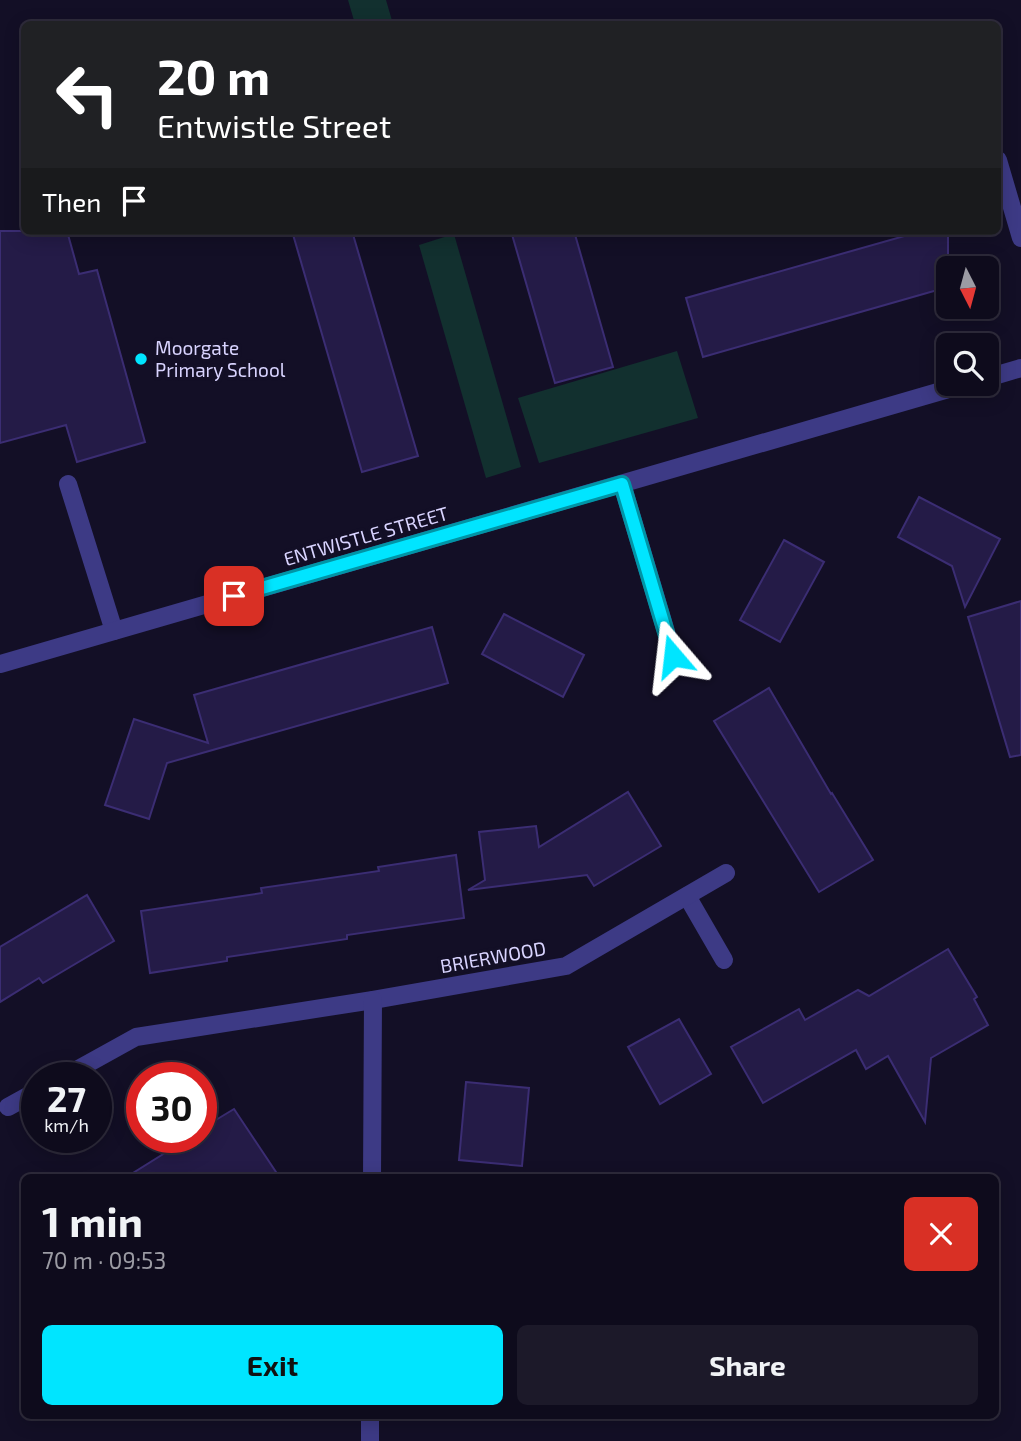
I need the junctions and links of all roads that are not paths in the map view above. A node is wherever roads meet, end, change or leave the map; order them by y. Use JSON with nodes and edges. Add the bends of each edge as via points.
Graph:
{"nodes":[{"id":1,"x":1001,"y":170,"type":"edge"},
{"id":2,"x":1021,"y":238,"type":"edge"},
{"id":3,"x":1021,"y":368,"type":"edge"},
{"id":4,"x":999,"y":374,"type":"edge"},
{"id":5,"x":936,"y":393,"type":"edge"},
{"id":6,"x":68,"y":484,"type":"dead end"},
{"id":7,"x":622,"y":484,"type":"junction"},
{"id":8,"x":114,"y":631,"type":"junction"},
{"id":9,"x":673,"y":656,"type":"dead end"},
{"id":10,"x":0,"y":664,"type":"edge"},
{"id":11,"x":726,"y":873,"type":"dead end"},
{"id":12,"x":687,"y":896,"type":"junction"},
{"id":13,"x":724,"y":960,"type":"dead end"},
{"id":14,"x":373,"y":1000,"type":"junction"},
{"id":15,"x":98,"y":1062,"type":"edge"},
{"id":16,"x":21,"y":1100,"type":"edge"},
{"id":17,"x":8,"y":1107,"type":"dead end"},
{"id":18,"x":372,"y":1174,"type":"edge"},
{"id":19,"x":370,"y":1419,"type":"edge"},
{"id":20,"x":370,"y":1441,"type":"edge"}],
"edges":[{"from":1,"to":2,"type":"street"},
{"from":3,"to":4,"type":"street"},
{"from":5,"to":7,"type":"street","name":"ENTWISTLE STREET"},
{"from":6,"to":8,"type":"street"},
{"from":7,"to":8,"type":"street","name":"ENTWISTLE STREET"},
{"from":7,"to":9,"type":"street"},
{"from":8,"to":10,"type":"street","name":"ENTWISTLE STREET"},
{"from":11,"to":12,"type":"street","name":"BRIERWOOD"},
{"from":12,"to":13,"type":"street"},
{"from":12,"to":14,"type":"street","name":"BRIERWOOD","via":[[566,966]]},
{"from":14,"to":15,"type":"street","name":"BRIERWOOD","via":[[136,1037]]},
{"from":14,"to":18,"type":"street"},
{"from":16,"to":17,"type":"street"},
{"from":19,"to":20,"type":"street"}]}
